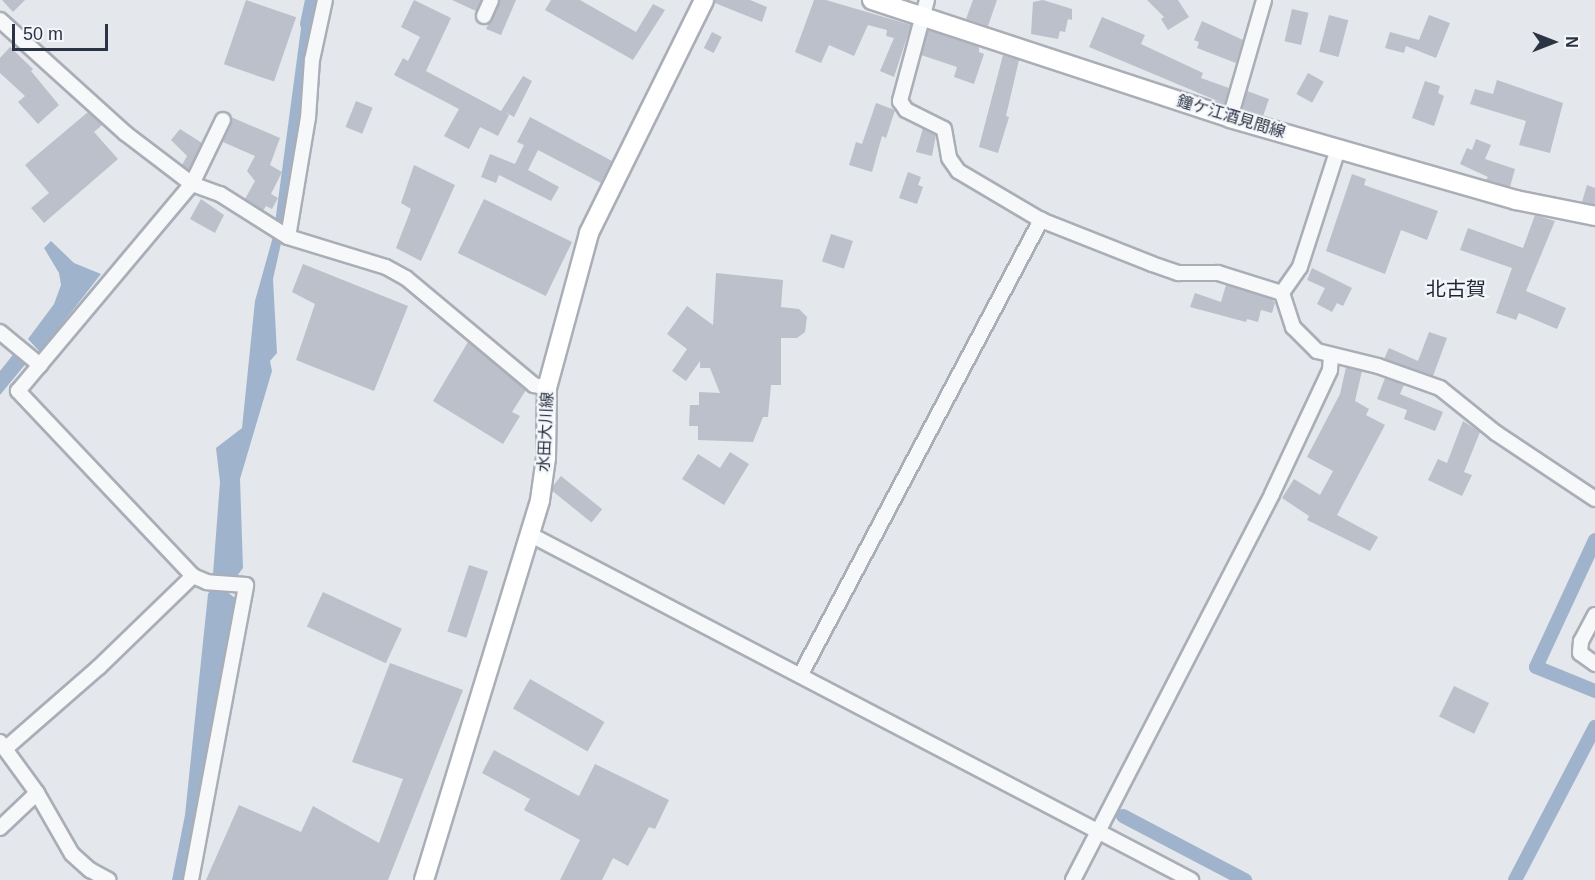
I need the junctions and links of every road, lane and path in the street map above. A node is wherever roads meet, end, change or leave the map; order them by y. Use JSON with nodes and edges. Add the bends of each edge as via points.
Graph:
{"nodes":[{"id":1,"x":325,"y":0,"type":"edge"},
{"id":2,"x":491,"y":0,"type":"edge"},
{"id":3,"x":704,"y":0,"type":"edge"},
{"id":4,"x":872,"y":0,"type":"edge"},
{"id":5,"x":1264,"y":0,"type":"edge"},
{"id":6,"x":926,"y":8,"type":"edge"},
{"id":7,"x":484,"y":16,"type":"dead end"},
{"id":8,"x":0,"y":20,"type":"edge"},
{"id":9,"x":1230,"y":118,"type":"junction"},
{"id":10,"x":222,"y":120,"type":"dead end"},
{"id":11,"x":1338,"y":149,"type":"junction"},
{"id":12,"x":192,"y":184,"type":"junction"},
{"id":13,"x":1595,"y":216,"type":"edge"},
{"id":14,"x":1041,"y":220,"type":"junction"},
{"id":15,"x":288,"y":237,"type":"junction"},
{"id":16,"x":1282,"y":293,"type":"junction"},
{"id":17,"x":0,"y":332,"type":"edge"},
{"id":18,"x":1331,"y":357,"type":"junction"},
{"id":19,"x":40,"y":365,"type":"junction"},
{"id":20,"x":547,"y":388,"type":"junction"},
{"id":21,"x":1595,"y":499,"type":"edge"},
{"id":22,"x":531,"y":534,"type":"junction"},
{"id":23,"x":193,"y":576,"type":"junction"},
{"id":24,"x":1595,"y":615,"type":"edge"},
{"id":25,"x":1595,"y":664,"type":"edge"},
{"id":26,"x":801,"y":674,"type":"junction"},
{"id":27,"x":2,"y":745,"type":"edge"},
{"id":28,"x":37,"y":793,"type":"junction"},
{"id":29,"x":0,"y":828,"type":"edge"},
{"id":30,"x":1098,"y":831,"type":"junction"},
{"id":31,"x":109,"y":880,"type":"edge"},
{"id":32,"x":191,"y":880,"type":"edge"},
{"id":33,"x":424,"y":880,"type":"edge"},
{"id":34,"x":1073,"y":880,"type":"edge"},
{"id":35,"x":1191,"y":880,"type":"edge"}],
"edges":[{"from":1,"to":15,"type":"street","via":[[312,60],[308,118]]},
{"from":2,"to":7,"type":"street"},
{"from":3,"to":20,"type":"main road","name":"水田大川線","via":[[589,233],[564,313]]},
{"from":4,"to":6,"type":"main road","name":"鐘ケ江酒見間線"},
{"from":5,"to":9,"type":"street"},
{"from":6,"to":9,"type":"main road","name":"鐘ケ江酒見間線","via":[[1117,83]]},
{"from":6,"to":14,"type":"street","via":[[910,53],[900,101],[906,110],[944,129],[949,158],[958,171]]},
{"from":8,"to":12,"type":"street","via":[[125,133]]},
{"from":9,"to":11,"type":"main road","name":"鐘ケ江酒見間線"},
{"from":10,"to":12,"type":"street"},
{"from":11,"to":13,"type":"main road","name":"鐘ケ江酒見間線","via":[[1516,200]]},
{"from":11,"to":16,"type":"street","via":[[1299,267]]},
{"from":12,"to":15,"type":"street","via":[[220,194]]},
{"from":12,"to":19,"type":"street"},
{"from":14,"to":16,"type":"street","via":[[1178,273],[1218,273]]},
{"from":14,"to":26,"type":"street"},
{"from":15,"to":20,"type":"street","via":[[386,267],[406,278],[534,385]]},
{"from":16,"to":18,"type":"street","via":[[1293,327],[1317,351]]},
{"from":17,"to":19,"type":"street"},
{"from":18,"to":21,"type":"street","via":[[1378,366],[1440,388],[1496,433]]},
{"from":18,"to":30,"type":"street","via":[[1330,370],[1272,494]]},
{"from":19,"to":23,"type":"street","via":[[18,392]]},
{"from":20,"to":22,"type":"main road","name":"水田大川線","via":[[546,458]]},
{"from":22,"to":26,"type":"street"},
{"from":22,"to":33,"type":"main road","name":"水田大川線"},
{"from":23,"to":27,"type":"street","via":[[99,667]]},
{"from":23,"to":32,"type":"street","via":[[207,582],[246,585]]},
{"from":24,"to":25,"type":"street","via":[[1581,641],[1580,652]]},
{"from":26,"to":30,"type":"street"},
{"from":27,"to":28,"type":"street"},
{"from":28,"to":29,"type":"street"},
{"from":28,"to":31,"type":"street","via":[[72,854]]},
{"from":30,"to":34,"type":"street"},
{"from":30,"to":35,"type":"street"}]}
